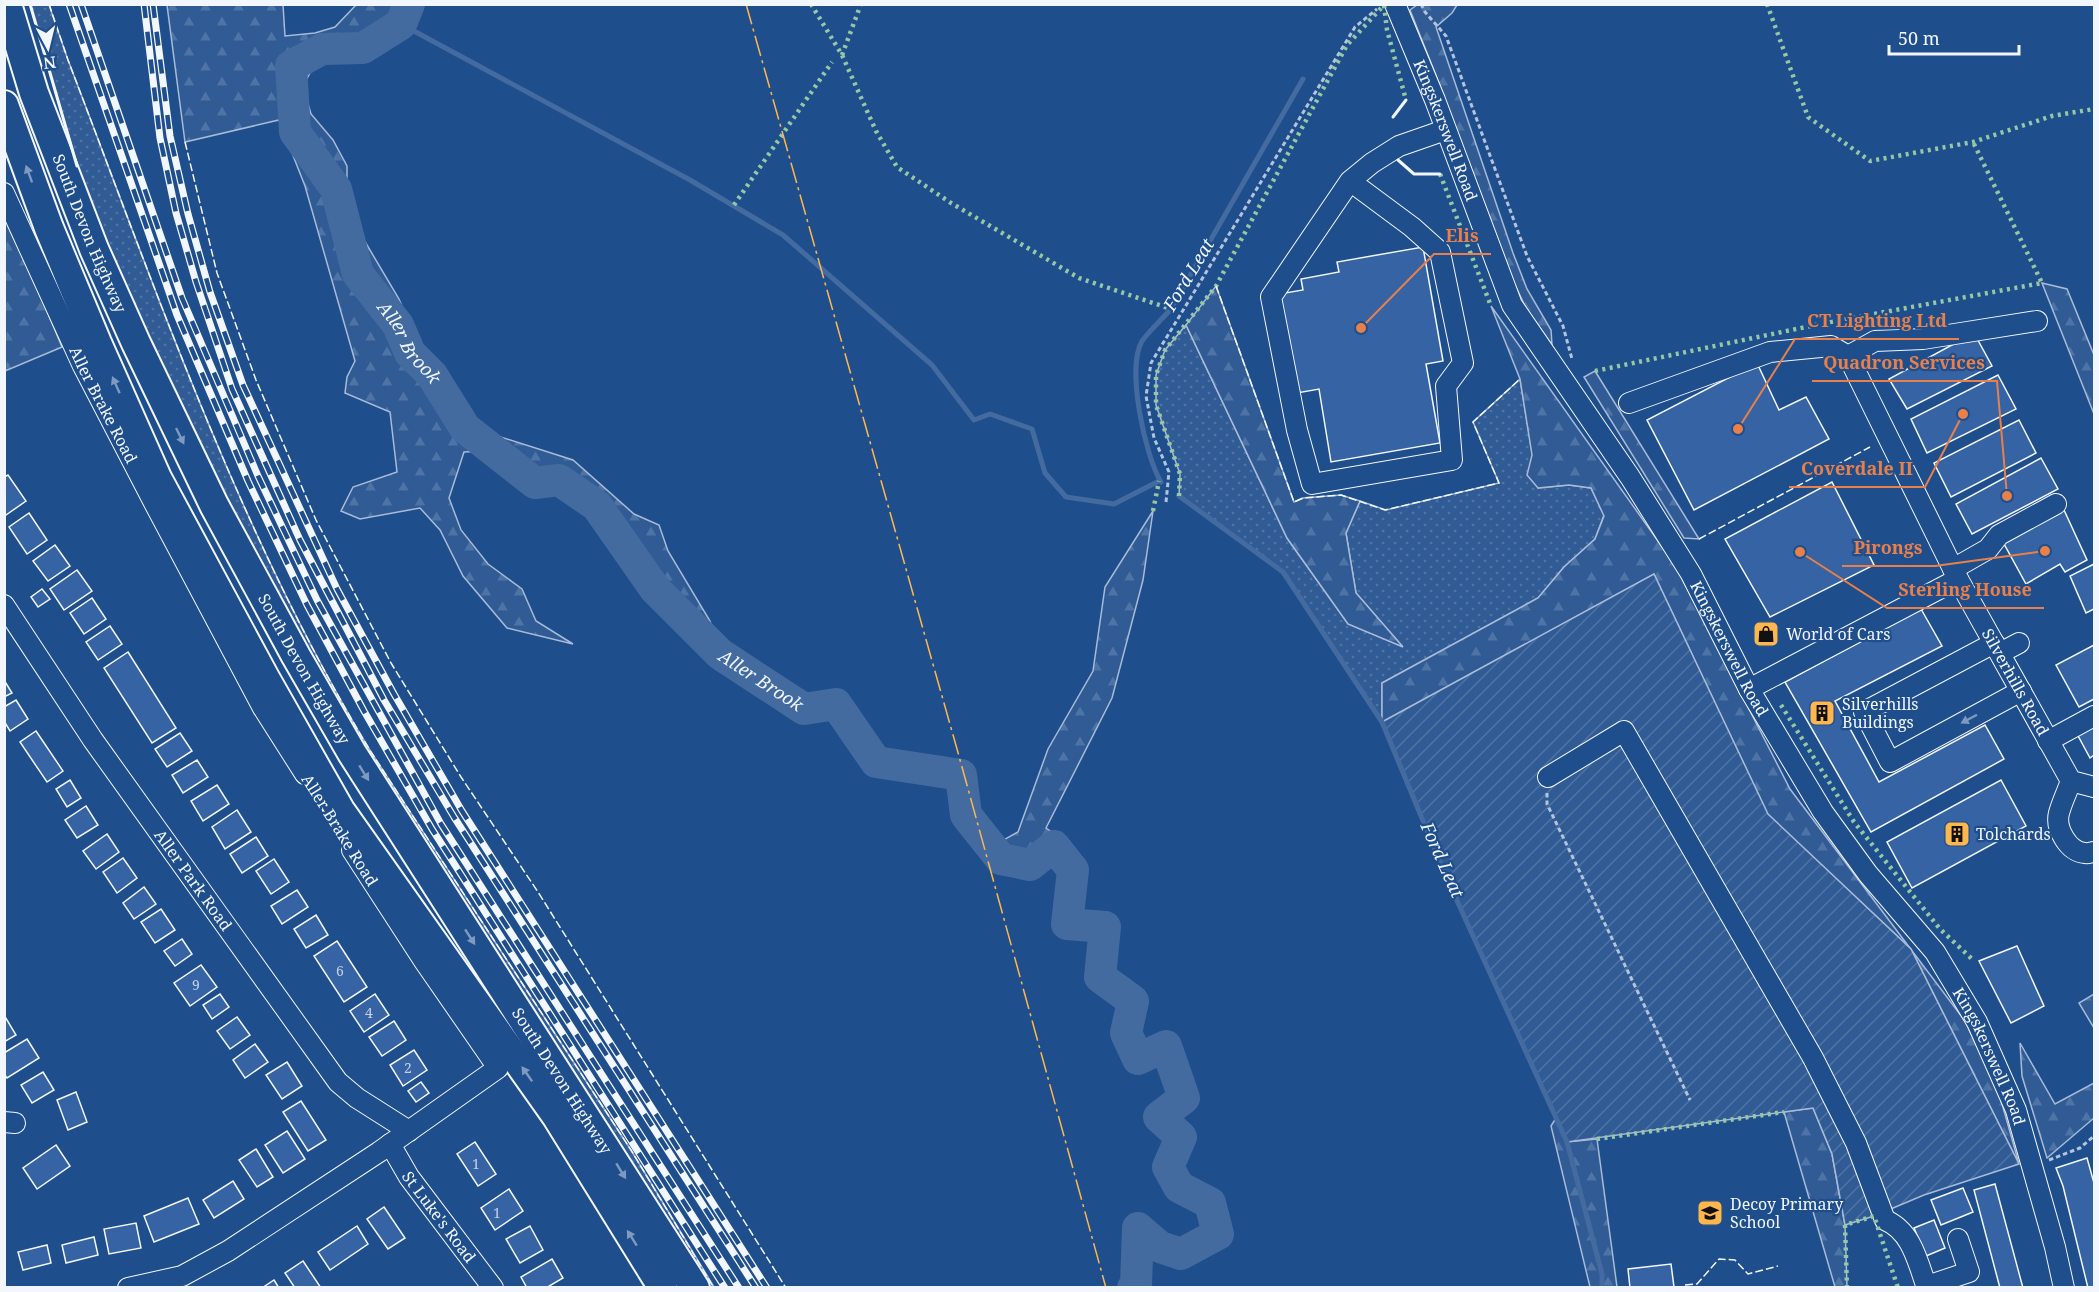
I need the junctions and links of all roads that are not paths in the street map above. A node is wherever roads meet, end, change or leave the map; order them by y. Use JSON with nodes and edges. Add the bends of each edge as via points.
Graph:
{"nodes":[{"id":1,"x":7,"y":4,"type":"edge"},
{"id":2,"x":1395,"y":4,"type":"edge"},
{"id":3,"x":4,"y":105,"type":"edge"},
{"id":4,"x":1445,"y":130,"type":"junction"},
{"id":5,"x":1350,"y":181,"type":"junction"},
{"id":6,"x":4,"y":193,"type":"edge"},
{"id":7,"x":2037,"y":321,"type":"dead end"},
{"id":8,"x":1848,"y":356,"type":"junction"},
{"id":9,"x":1629,"y":403,"type":"dead end"},
{"id":10,"x":2056,"y":504,"type":"dead end"},
{"id":11,"x":1956,"y":574,"type":"junction"},
{"id":12,"x":4,"y":605,"type":"edge"},
{"id":13,"x":2019,"y":643,"type":"dead end"},
{"id":14,"x":1997,"y":648,"type":"junction"},
{"id":15,"x":1749,"y":689,"type":"junction"},
{"id":16,"x":2021,"y":691,"type":"junction"},
{"id":17,"x":2094,"y":716,"type":"edge"},
{"id":18,"x":2048,"y":741,"type":"junction"},
{"id":19,"x":1548,"y":777,"type":"road end"},
{"id":20,"x":2071,"y":781,"type":"junction"},
{"id":21,"x":2094,"y":787,"type":"edge"},
{"id":22,"x":2094,"y":852,"type":"edge"},
{"id":23,"x":409,"y":1131,"type":"junction"},
{"id":24,"x":390,"y":1144,"type":"junction"},
{"id":25,"x":1958,"y":1239,"type":"dead end"},
{"id":26,"x":128,"y":1287,"type":"edge"},
{"id":27,"x":493,"y":1287,"type":"edge"},
{"id":28,"x":663,"y":1287,"type":"edge"},
{"id":29,"x":695,"y":1287,"type":"edge"},
{"id":30,"x":1927,"y":1287,"type":"edge"},
{"id":31,"x":2064,"y":1287,"type":"edge"}],
"edges":[{"from":1,"to":29,"type":"highway","name":"South Devon Highway","one_way":true,"via":[[34,93],[94,249],[214,505],[352,753]]},
{"from":2,"to":4,"type":"street","name":"Kingskerswell Road"},
{"from":28,"to":3,"type":"highway","name":"South Devon Highway","one_way":true,"via":[[557,1116],[340,810],[265,678],[157,478],[54,239]]},
{"from":4,"to":5,"type":"street","via":[[1399,146]]},
{"from":4,"to":15,"type":"street","name":"Kingskerswell Road","via":[[1512,305],[1691,574]]},
{"from":5,"to":5,"type":"street","via":[[1271,297],[1297,430],[1312,484],[1452,460],[1446,386],[1463,363],[1440,252]]},
{"from":6,"to":23,"type":"street","name":"Aller Brake Road","via":[[83,366],[263,708],[404,930],[498,1068]]},
{"from":7,"to":8,"type":"street","via":[[1923,339],[1875,341]]},
{"from":8,"to":9,"type":"street","via":[[1831,346],[1770,352]]},
{"from":8,"to":11,"type":"street","name":"Silverhills Road"},
{"from":10,"to":11,"type":"street","via":[[1999,535]]},
{"from":11,"to":14,"type":"street","name":"Silverhills Road"},
{"from":11,"to":15,"type":"street"},
{"from":12,"to":23,"type":"street","name":"Aller Park Road","via":[[93,740],[338,1082]]},
{"from":13,"to":14,"type":"street"},
{"from":14,"to":16,"type":"street","name":"Silverhills Road"},
{"from":16,"to":14,"type":"street","one_way":true,"via":[[1890,762],[1864,712]]},
{"from":15,"to":31,"type":"street","name":"Kingskerswell Road","via":[[1823,812],[1868,874],[1935,952],[1977,1022],[2016,1110]]},
{"from":16,"to":18,"type":"street","name":"Silverhills Road"},
{"from":17,"to":18,"type":"street"},
{"from":18,"to":20,"type":"street","name":"Silverhills Road"},
{"from":19,"to":30,"type":"street","via":[[1624,732],[1814,1058],[1856,1143],[1886,1220],[1897,1225],[1909,1239]]},
{"from":20,"to":21,"type":"street"},
{"from":20,"to":22,"type":"street","via":[[2058,815],[2060,826],[2066,842],[2075,850]]},
{"from":23,"to":24,"type":"street","name":"Aller Brake Road"},
{"from":24,"to":26,"type":"street","name":"Aller Brake Road","via":[[228,1251],[182,1276]]},
{"from":24,"to":27,"type":"street","name":"St Luke's Road","via":[[409,1177]]},
{"from":25,"to":30,"type":"street","via":[[1969,1272]]}]}
